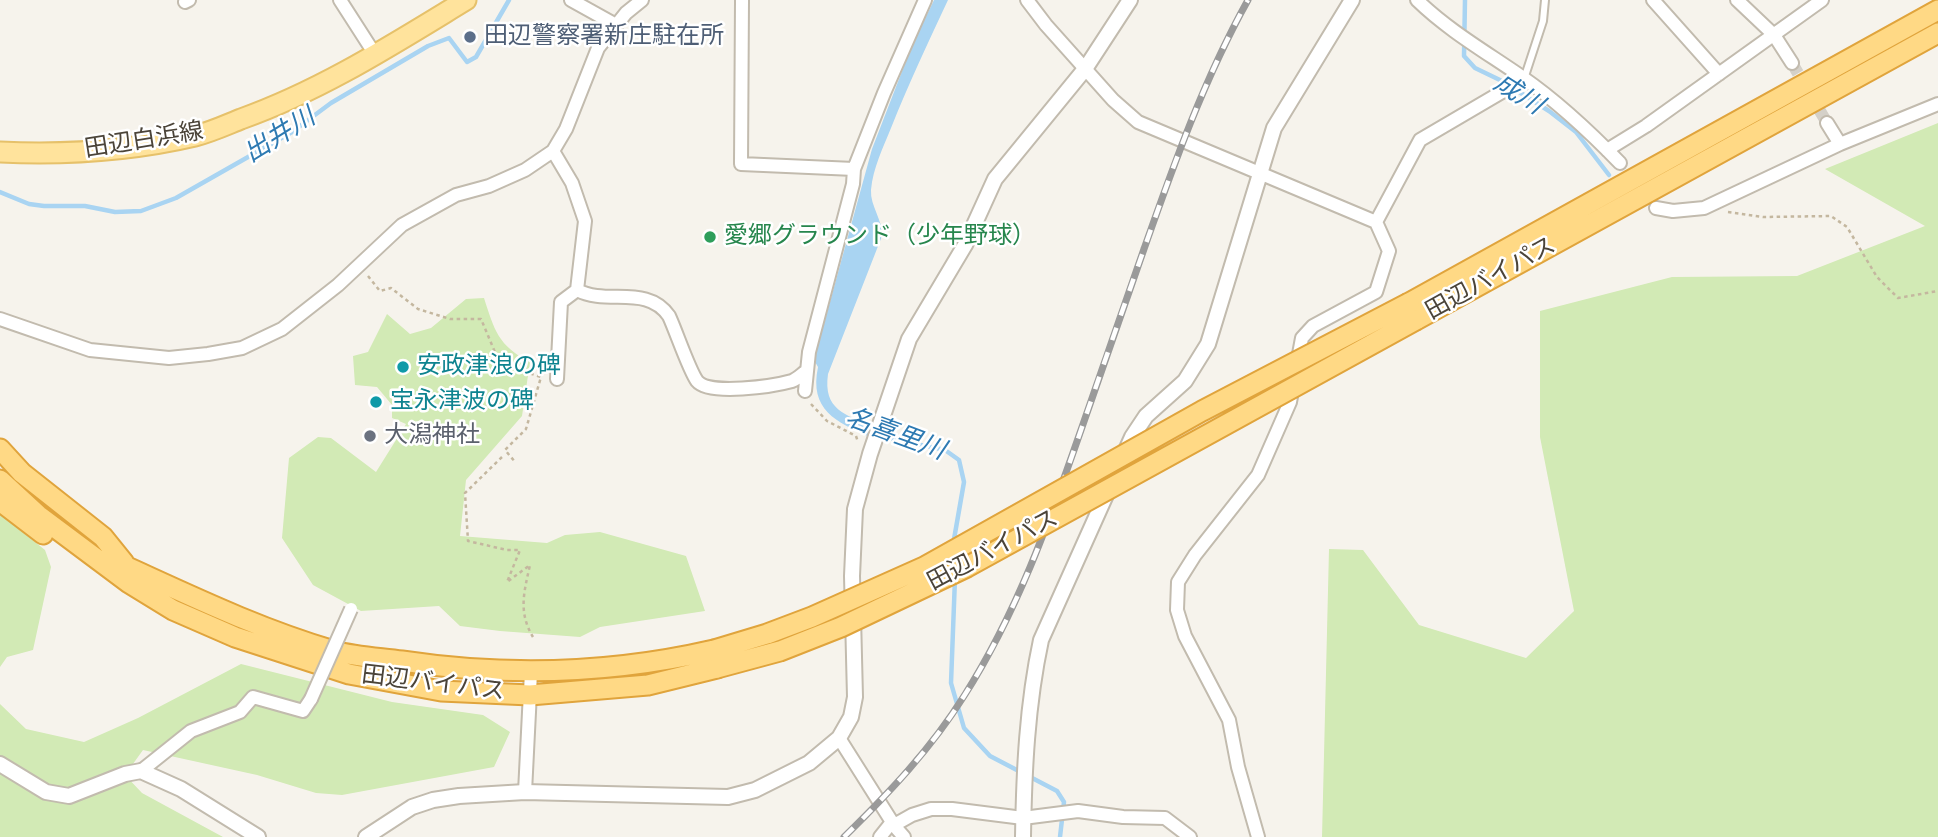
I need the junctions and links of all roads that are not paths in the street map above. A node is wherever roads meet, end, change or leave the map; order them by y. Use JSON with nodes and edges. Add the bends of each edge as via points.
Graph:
{"nodes":[{"id":1,"x":340,"y":0,"type":"edge"},
{"id":2,"x":466,"y":0,"type":"edge"},
{"id":3,"x":570,"y":0,"type":"edge"},
{"id":4,"x":642,"y":0,"type":"edge"},
{"id":5,"x":742,"y":0,"type":"edge"},
{"id":6,"x":925,"y":0,"type":"edge"},
{"id":7,"x":1027,"y":0,"type":"edge"},
{"id":8,"x":1130,"y":0,"type":"edge"},
{"id":9,"x":1352,"y":0,"type":"edge"},
{"id":10,"x":1417,"y":0,"type":"edge"},
{"id":11,"x":1545,"y":0,"type":"edge"},
{"id":12,"x":1653,"y":0,"type":"edge"},
{"id":13,"x":1737,"y":0,"type":"edge"},
{"id":14,"x":1822,"y":0,"type":"edge"},
{"id":15,"x":1938,"y":10,"type":"edge"},
{"id":16,"x":616,"y":25,"type":"junction"},
{"id":17,"x":1938,"y":33,"type":"edge"},
{"id":18,"x":1774,"y":35,"type":"junction"},
{"id":19,"x":376,"y":56,"type":"junction"},
{"id":20,"x":1792,"y":63,"type":"tunnel mouth"},
{"id":21,"x":1085,"y":69,"type":"junction"},
{"id":22,"x":1719,"y":74,"type":"junction"},
{"id":23,"x":1524,"y":79,"type":"junction"},
{"id":24,"x":1938,"y":104,"type":"edge"},
{"id":25,"x":1827,"y":124,"type":"tunnel mouth"},
{"id":26,"x":1840,"y":144,"type":"junction"},
{"id":27,"x":1606,"y":150,"type":"junction"},
{"id":28,"x":553,"y":151,"type":"junction"},
{"id":29,"x":0,"y":152,"type":"edge"},
{"id":30,"x":1620,"y":163,"type":"dead end"},
{"id":31,"x":854,"y":169,"type":"junction"},
{"id":32,"x":1261,"y":174,"type":"junction"},
{"id":33,"x":1656,"y":208,"type":"dead end"},
{"id":34,"x":1376,"y":222,"type":"junction"},
{"id":35,"x":577,"y":290,"type":"junction"},
{"id":36,"x":1413,"y":311,"type":"junction"},
{"id":37,"x":0,"y":320,"type":"edge"},
{"id":38,"x":805,"y":372,"type":"junction"},
{"id":39,"x":557,"y":379,"type":"dead end"},
{"id":40,"x":805,"y":391,"type":"road end"},
{"id":41,"x":0,"y":449,"type":"edge"},
{"id":42,"x":0,"y":467,"type":"edge"},
{"id":43,"x":0,"y":480,"type":"edge"},
{"id":44,"x":0,"y":501,"type":"edge"},
{"id":45,"x":127,"y":567,"type":"junction"},
{"id":46,"x":351,"y":609,"type":"dead end"},
{"id":47,"x":173,"y":610,"type":"junction"},
{"id":48,"x":715,"y":659,"type":"junction"},
{"id":49,"x":531,"y":673,"type":"junction"},
{"id":50,"x":530,"y":695,"type":"junction"},
{"id":51,"x":839,"y":738,"type":"junction"},
{"id":52,"x":0,"y":764,"type":"edge"},
{"id":53,"x":141,"y":771,"type":"junction"},
{"id":54,"x":525,"y":792,"type":"junction"},
{"id":55,"x":1023,"y":818,"type":"junction"},
{"id":56,"x":894,"y":823,"type":"junction"},
{"id":57,"x":258,"y":837,"type":"edge"},
{"id":58,"x":366,"y":837,"type":"edge"},
{"id":59,"x":880,"y":837,"type":"edge"},
{"id":60,"x":904,"y":837,"type":"edge"},
{"id":61,"x":1023,"y":837,"type":"edge"},
{"id":62,"x":1191,"y":837,"type":"edge"},
{"id":63,"x":1258,"y":837,"type":"edge"}],
"edges":[{"from":1,"to":19,"type":"street"},
{"from":2,"to":19,"type":"main road","name":"田辺白浜線"},
{"from":3,"to":16,"type":"street"},
{"from":4,"to":16,"type":"street"},
{"from":5,"to":31,"type":"street","via":[[741,164]]},
{"from":6,"to":31,"type":"street"},
{"from":7,"to":21,"type":"street"},
{"from":8,"to":21,"type":"street"},
{"from":9,"to":32,"type":"street","via":[[1274,128]]},
{"from":10,"to":23,"type":"street","via":[[1451,31]]},
{"from":11,"to":23,"type":"lane","via":[[1543,22]]},
{"from":12,"to":22,"type":"street"},
{"from":13,"to":18,"type":"street"},
{"from":14,"to":18,"type":"street"},
{"from":15,"to":36,"type":"highway","name":"田辺バイパス"},
{"from":16,"to":28,"type":"street","via":[[598,48]]},
{"from":17,"to":36,"type":"highway","name":"田辺バイパス"},
{"from":18,"to":20,"type":"street"},
{"from":18,"to":22,"type":"street"},
{"from":19,"to":29,"type":"main road","name":"田辺白浜線","via":[[281,105],[198,135],[56,154]]},
{"from":21,"to":32,"type":"street","via":[[1138,122]]},
{"from":21,"to":51,"type":"street","via":[[995,179],[965,245],[909,339],[855,509],[855,697],[851,717]]},
{"from":22,"to":27,"type":"street"},
{"from":23,"to":27,"type":"street"},
{"from":23,"to":34,"type":"street","via":[[1420,140]]},
{"from":24,"to":26,"type":"street"},
{"from":25,"to":26,"type":"street"},
{"from":26,"to":33,"type":"street","via":[[1704,208]]},
{"from":27,"to":30,"type":"street"},
{"from":28,"to":35,"type":"street","via":[[572,183],[585,221]]},
{"from":28,"to":37,"type":"street","via":[[525,170],[456,195],[402,225],[282,329],[242,348],[169,358],[90,350]]},
{"from":31,"to":38,"type":"street"},
{"from":32,"to":34,"type":"street"},
{"from":32,"to":55,"type":"street","via":[[1208,344],[1185,381],[1146,416],[1132,438],[1041,640],[1025,753]]},
{"from":34,"to":63,"type":"street","via":[[1389,251],[1376,292],[1313,326],[1302,338],[1290,402],[1258,475],[1178,582],[1177,610],[1185,636],[1229,720]]},
{"from":35,"to":38,"type":"street","via":[[595,296],[645,299],[663,308],[698,382],[709,388],[779,383]]},
{"from":35,"to":39,"type":"street","via":[[561,302]]},
{"from":36,"to":48,"type":"highway","name":"田辺バイパス","bridge":true,"via":[[1202,411],[925,567]]},
{"from":38,"to":40,"type":"street"},
{"from":41,"to":45,"type":"highway","via":[[103,537]]},
{"from":42,"to":45,"type":"highway","name":"田辺バイパス","via":[[69,526]]},
{"from":43,"to":47,"type":"highway","name":"田辺バイパス","via":[[38,515]]},
{"from":44,"to":47,"type":"highway","via":[[78,559]]},
{"from":45,"to":49,"type":"highway","name":"田辺バイパス","via":[[256,625],[337,652],[449,668]]},
{"from":46,"to":53,"type":"street","bridge":true,"via":[[303,711],[253,697],[240,712],[191,732]]},
{"from":47,"to":50,"type":"highway","name":"田辺バイパス","via":[[235,637],[349,674],[441,691]]},
{"from":48,"to":49,"type":"highway","name":"田辺バイパス"},
{"from":48,"to":50,"type":"highway","name":"田辺バイパス","via":[[648,685]]},
{"from":49,"to":50,"type":"street"},
{"from":50,"to":54,"type":"street"},
{"from":51,"to":54,"type":"street","via":[[809,762],[755,790],[728,797]]},
{"from":51,"to":56,"type":"street"},
{"from":52,"to":53,"type":"street","via":[[46,792],[69,796]]},
{"from":53,"to":57,"type":"street","via":[[181,789]]},
{"from":54,"to":58,"type":"street","via":[[433,800],[412,807]]},
{"from":55,"to":56,"type":"street","via":[[931,809]]},
{"from":55,"to":61,"type":"street"},
{"from":55,"to":62,"type":"street","via":[[1078,811],[1165,818]]},
{"from":56,"to":59,"type":"street"},
{"from":56,"to":60,"type":"street"}]}
